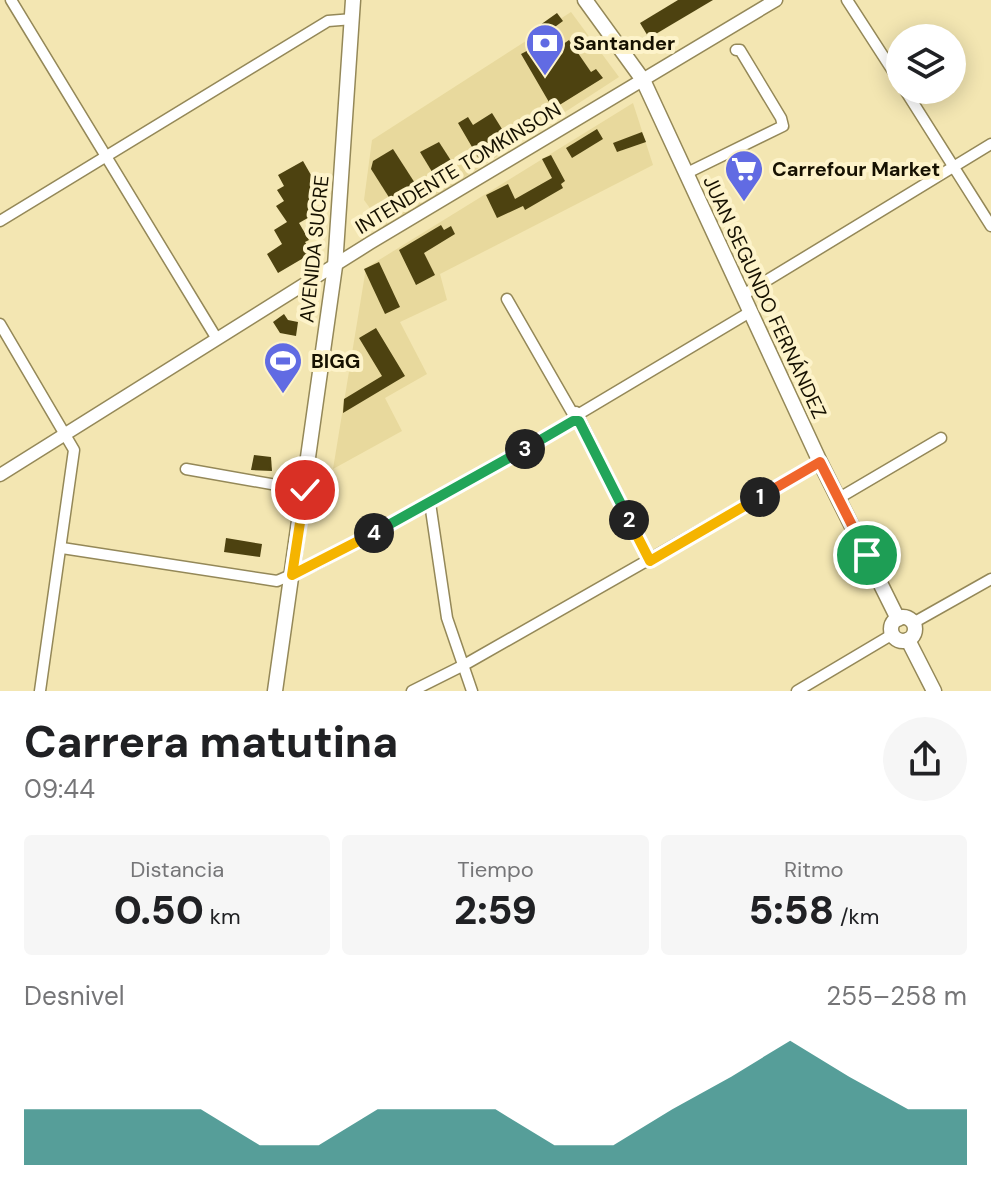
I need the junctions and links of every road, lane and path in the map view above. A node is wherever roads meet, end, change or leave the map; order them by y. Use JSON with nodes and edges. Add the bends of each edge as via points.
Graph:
{"nodes":[{"id":1,"x":11,"y":0,"type":"edge"},
{"id":2,"x":353,"y":0,"type":"edge"},
{"id":3,"x":585,"y":0,"type":"edge"},
{"id":4,"x":776,"y":0,"type":"edge"},
{"id":5,"x":847,"y":0,"type":"edge"},
{"id":6,"x":353,"y":19,"type":"junction"},
{"id":7,"x":736,"y":50,"type":"dead end"},
{"id":8,"x":886,"y":60,"type":"edge"},
{"id":9,"x":643,"y":80,"type":"junction"},
{"id":10,"x":914,"y":104,"type":"edge"},
{"id":11,"x":991,"y":144,"type":"edge"},
{"id":12,"x":106,"y":158,"type":"junction"},
{"id":13,"x":955,"y":167,"type":"junction"},
{"id":14,"x":685,"y":174,"type":"junction"},
{"id":15,"x":0,"y":221,"type":"edge"},
{"id":16,"x":991,"y":226,"type":"edge"},
{"id":17,"x":335,"y":266,"type":"junction"},
{"id":18,"x":743,"y":295,"type":"junction"},
{"id":19,"x":507,"y":299,"type":"dead end"},
{"id":20,"x":750,"y":312,"type":"junction"},
{"id":21,"x":0,"y":324,"type":"edge"},
{"id":22,"x":217,"y":339,"type":"junction"},
{"id":23,"x":576,"y":417,"type":"junction"},
{"id":24,"x":66,"y":433,"type":"junction"},
{"id":25,"x":941,"y":438,"type":"dead end"},
{"id":26,"x":820,"y":462,"type":"junction"},
{"id":27,"x":186,"y":469,"type":"dead end"},
{"id":28,"x":0,"y":475,"type":"edge"},
{"id":29,"x":305,"y":490,"type":"junction"},
{"id":30,"x":839,"y":498,"type":"junction"},
{"id":31,"x":430,"y":503,"type":"junction"},
{"id":32,"x":62,"y":548,"type":"junction"},
{"id":33,"x":650,"y":561,"type":"junction"},
{"id":34,"x":292,"y":575,"type":"junction"},
{"id":35,"x":991,"y":579,"type":"edge"},
{"id":36,"x":906,"y":621,"type":"junction"},
{"id":37,"x":893,"y":634,"type":"junction"},
{"id":38,"x":908,"y":640,"type":"junction"},
{"id":39,"x":464,"y":665,"type":"junction"},
{"id":40,"x":40,"y":691,"type":"edge"},
{"id":41,"x":275,"y":691,"type":"edge"},
{"id":42,"x":412,"y":691,"type":"edge"},
{"id":43,"x":472,"y":691,"type":"edge"},
{"id":44,"x":797,"y":691,"type":"edge"},
{"id":45,"x":934,"y":691,"type":"edge"}],
"edges":[{"from":1,"to":12,"type":"street"},
{"from":2,"to":6,"type":"main road","name":"AVENIDA SUCRE"},
{"from":3,"to":9,"type":"main road","name":"JUAN SEGUNDO FERNÁNDEZ"},
{"from":4,"to":9,"type":"street","name":"INTENDENTE TOMKINSON"},
{"from":5,"to":8,"type":"street"},
{"from":6,"to":12,"type":"street","via":[[328,21]]},
{"from":6,"to":17,"type":"main road","name":"AVENIDA SUCRE"},
{"from":7,"to":14,"type":"street","via":[[783,126]]},
{"from":9,"to":14,"type":"main road","name":"JUAN SEGUNDO FERNÁNDEZ"},
{"from":9,"to":17,"type":"street","name":"INTENDENTE TOMKINSON"},
{"from":10,"to":13,"type":"street"},
{"from":11,"to":13,"type":"street"},
{"from":12,"to":15,"type":"street"},
{"from":12,"to":22,"type":"street"},
{"from":13,"to":16,"type":"street"},
{"from":13,"to":18,"type":"street"},
{"from":14,"to":18,"type":"main road","name":"JUAN SEGUNDO FERNÁNDEZ"},
{"from":17,"to":22,"type":"street","name":"INTENDENTE TOMKINSON"},
{"from":17,"to":29,"type":"main road","name":"AVENIDA SUCRE"},
{"from":18,"to":20,"type":"main road","name":"JUAN SEGUNDO FERNÁNDEZ"},
{"from":19,"to":23,"type":"street"},
{"from":20,"to":23,"type":"street"},
{"from":20,"to":26,"type":"main road","name":"JUAN SEGUNDO FERNÁNDEZ"},
{"from":21,"to":24,"type":"street"},
{"from":22,"to":24,"type":"street","name":"INTENDENTE TOMKINSON"},
{"from":23,"to":31,"type":"street"},
{"from":23,"to":33,"type":"street"},
{"from":24,"to":28,"type":"street","name":"INTENDENTE TOMKINSON"},
{"from":24,"to":32,"type":"street","via":[[74,450]]},
{"from":25,"to":30,"type":"street"},
{"from":26,"to":30,"type":"main road","name":"JUAN SEGUNDO FERNÁNDEZ"},
{"from":26,"to":33,"type":"street"},
{"from":27,"to":29,"type":"street"},
{"from":29,"to":34,"type":"main road","name":"AVENIDA SUCRE"},
{"from":30,"to":36,"type":"main road","name":"JUAN SEGUNDO FERNÁNDEZ"},
{"from":31,"to":34,"type":"street"},
{"from":31,"to":39,"type":"street","via":[[447,618]]},
{"from":32,"to":34,"type":"street","via":[[277,581]]},
{"from":32,"to":40,"type":"street"},
{"from":33,"to":39,"type":"street"},
{"from":34,"to":41,"type":"main road","name":"AVENIDA SUCRE"},
{"from":35,"to":36,"type":"street"},
{"from":36,"to":37,"type":"main road","via":[[891,628]]},
{"from":36,"to":38,"type":"main road","via":[[915,629]]},
{"from":37,"to":38,"type":"main road"},
{"from":37,"to":44,"type":"street"},
{"from":38,"to":45,"type":"main road"},
{"from":39,"to":42,"type":"street"},
{"from":39,"to":43,"type":"street"}]}
